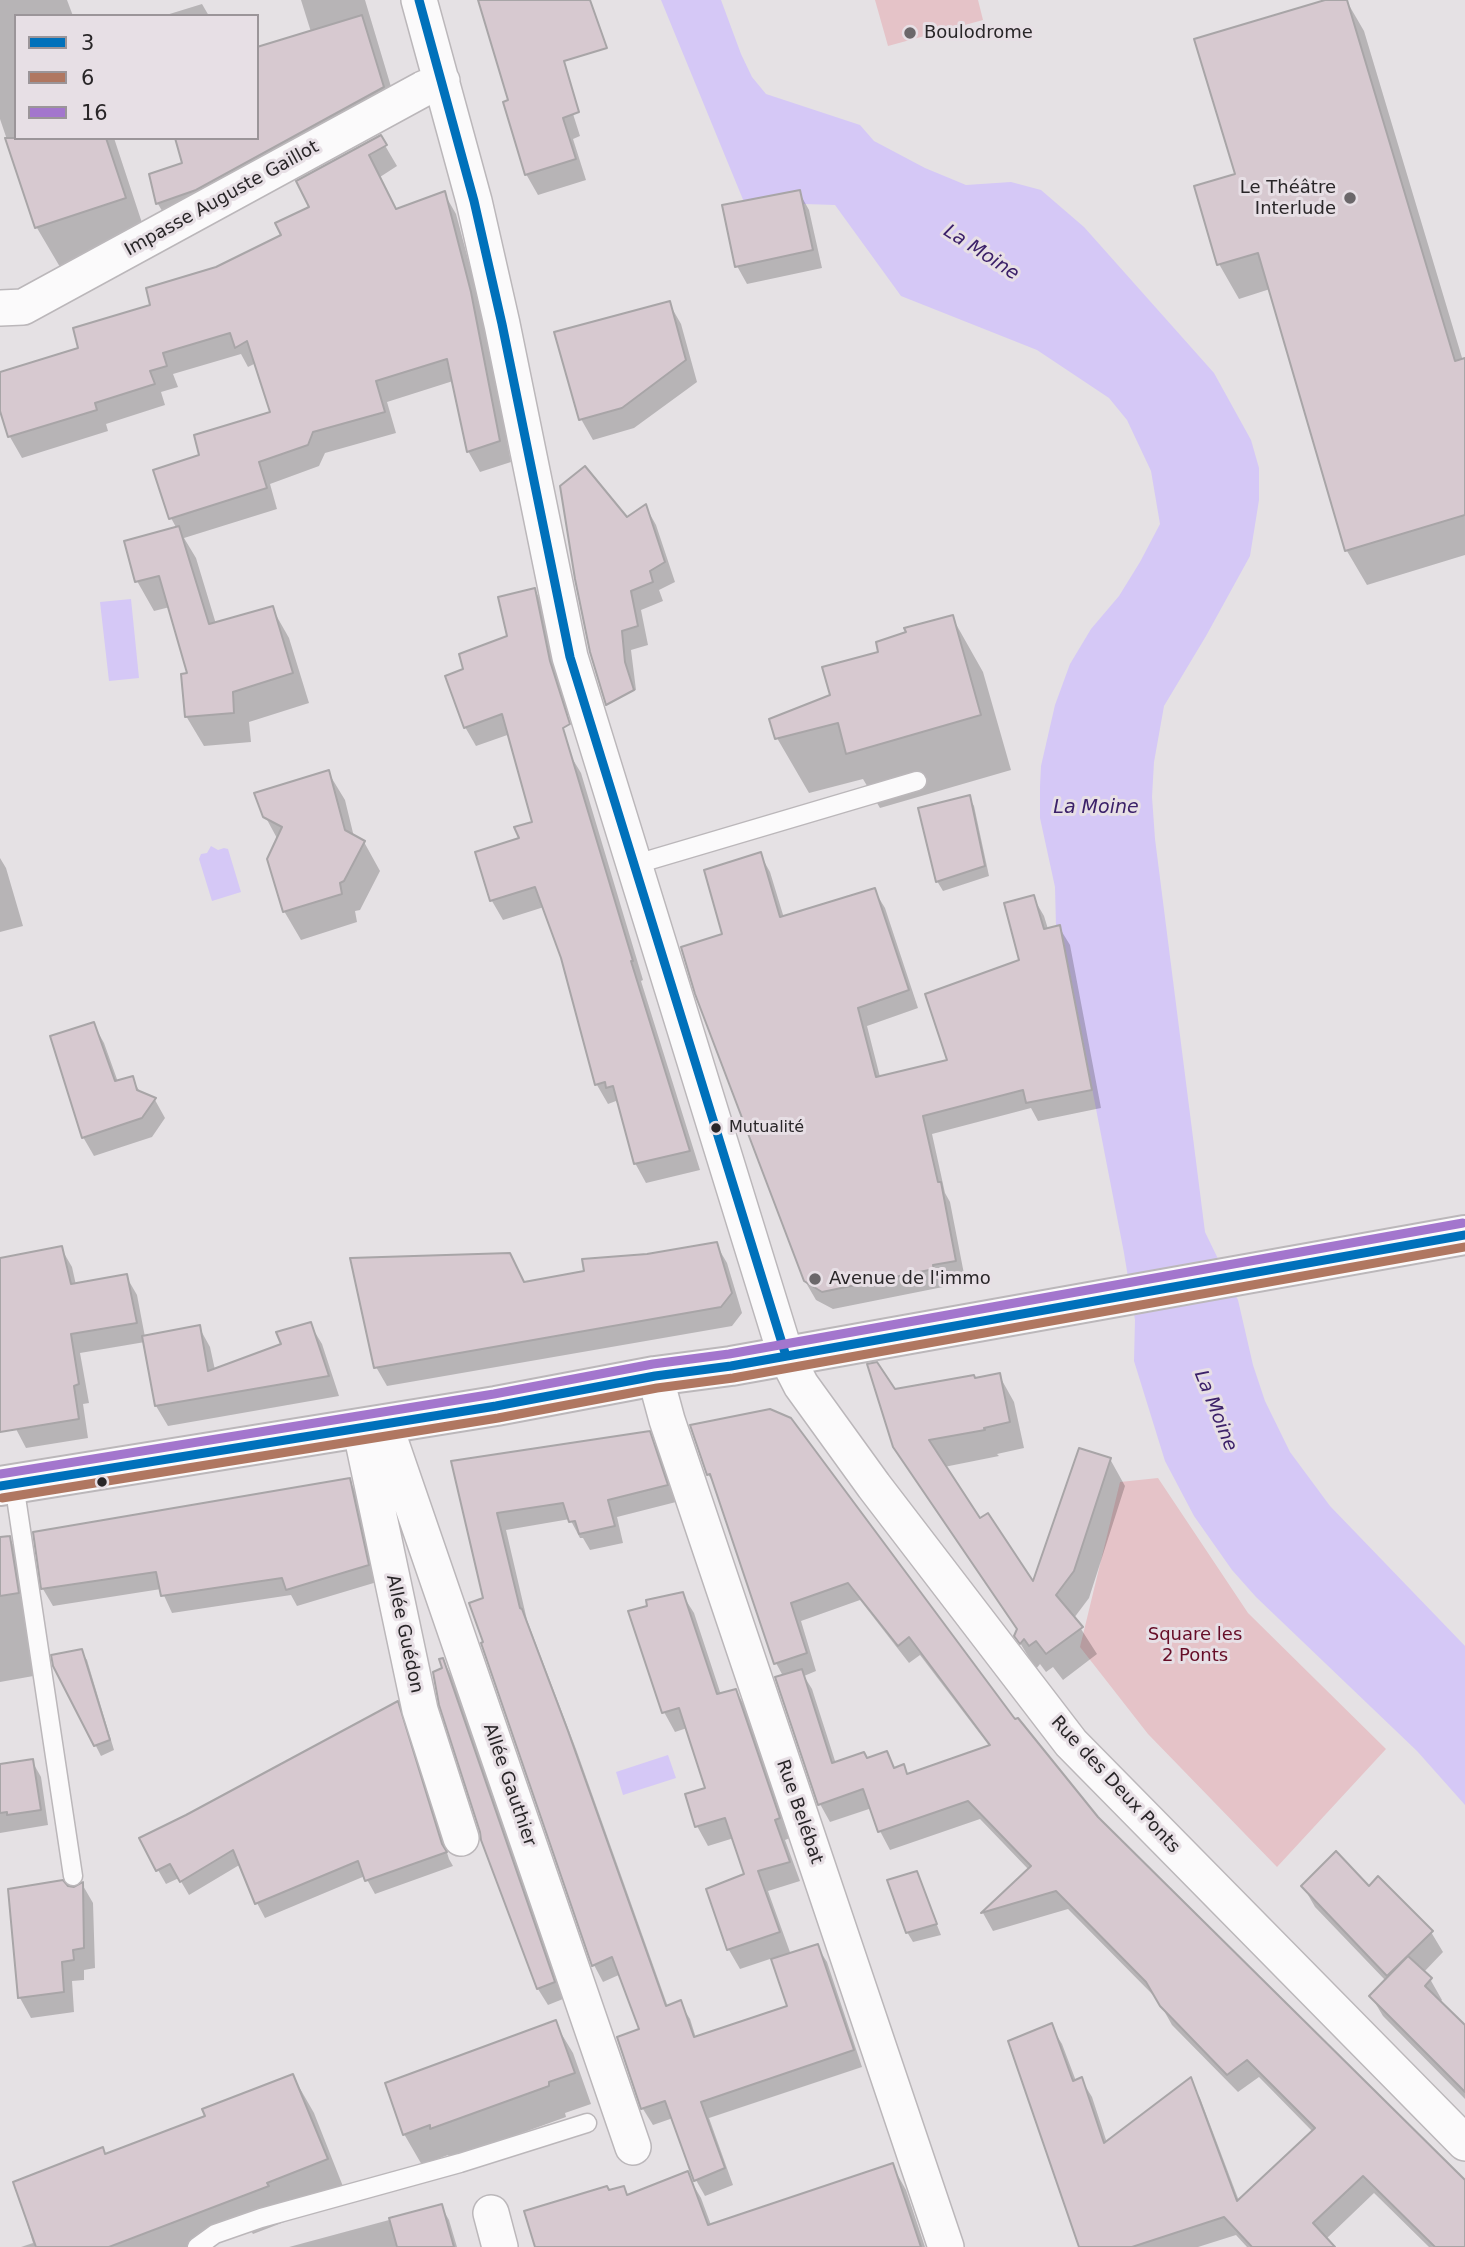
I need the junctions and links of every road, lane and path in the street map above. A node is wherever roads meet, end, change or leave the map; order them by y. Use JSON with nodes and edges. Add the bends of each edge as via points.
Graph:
{"nodes":[{"id":1,"x":419,"y":0,"type":"edge"},
{"id":2,"x":442,"y":81,"type":"junction"},
{"id":3,"x":0,"y":308,"type":"edge"},
{"id":4,"x":917,"y":781,"type":"dead end"},
{"id":5,"x":633,"y":865,"type":"junction"},
{"id":6,"x":1465,"y":1235,"type":"edge"},
{"id":7,"x":786,"y":1356,"type":"junction"},
{"id":8,"x":655,"y":1376,"type":"junction"},
{"id":9,"x":372,"y":1425,"type":"junction"},
{"id":10,"x":7,"y":1485,"type":"edge"},
{"id":11,"x":461,"y":1838,"type":"dead end"},
{"id":12,"x":74,"y":1876,"type":"dead end"},
{"id":13,"x":587,"y":2123,"type":"dead end"},
{"id":14,"x":1465,"y":2143,"type":"edge"},
{"id":15,"x":633,"y":2147,"type":"dead end"},
{"id":16,"x":491,"y":2213,"type":"dead end"},
{"id":17,"x":197,"y":2247,"type":"edge"},
{"id":18,"x":500,"y":2247,"type":"edge"},
{"id":19,"x":946,"y":2247,"type":"edge"}],
"edges":[{"from":1,"to":2,"type":"street","name":"Rue des Deux Ponts"},
{"from":2,"to":3,"type":"street","name":"Impasse Auguste Gaillot","via":[[23,307]]},
{"from":2,"to":5,"type":"street","name":"Rue des Deux Ponts","via":[[497,299],[570,657]]},
{"from":4,"to":5,"type":"lane"},
{"from":5,"to":7,"type":"street","name":"Rue des Deux Ponts"},
{"from":6,"to":7,"type":"main road"},
{"from":7,"to":8,"type":"main road"},
{"from":7,"to":14,"type":"street","name":"Rue des Deux Ponts","via":[[801,1385],[874,1486],[1070,1743]]},
{"from":8,"to":9,"type":"main road"},
{"from":8,"to":19,"type":"street","name":"Rue Belébat"},
{"from":9,"to":10,"type":"main road"},
{"from":9,"to":11,"type":"street","name":"Allée Guédon","via":[[421,1710]]},
{"from":9,"to":15,"type":"street","name":"Allée Gauthier"},
{"from":10,"to":12,"type":"lane"},
{"from":13,"to":17,"type":"lane","via":[[261,2218],[215,2234]]},
{"from":16,"to":18,"type":"street"}]}
